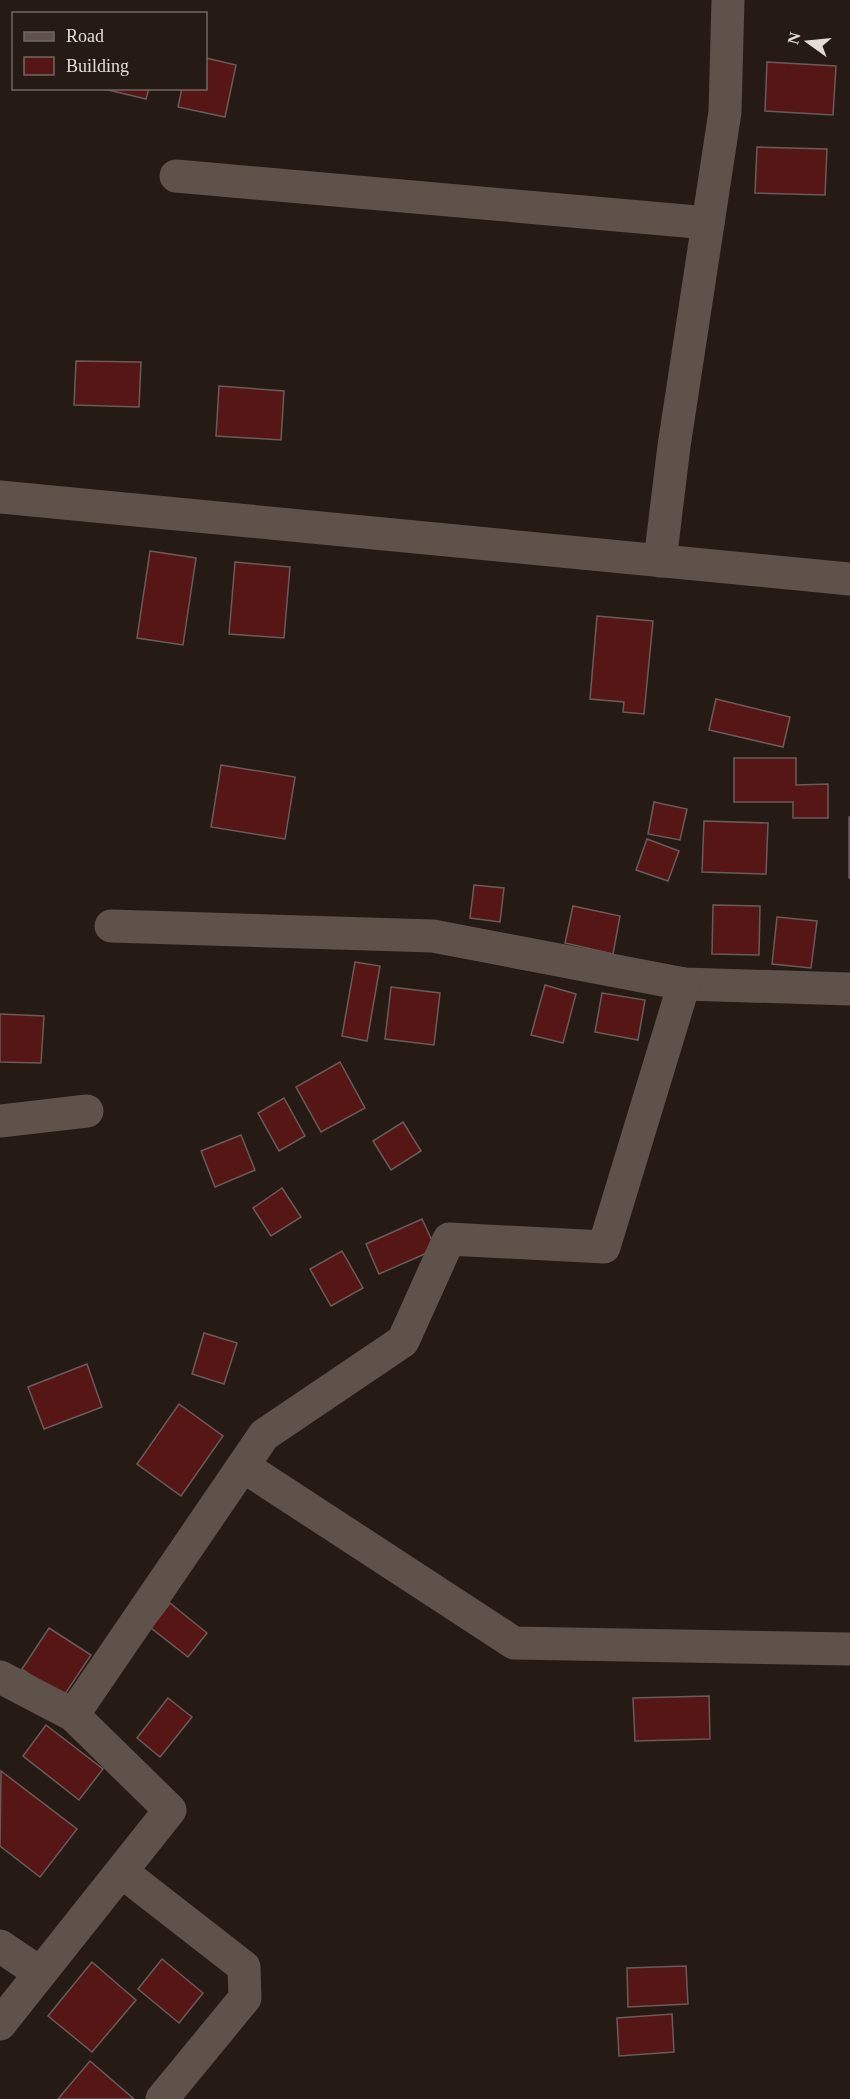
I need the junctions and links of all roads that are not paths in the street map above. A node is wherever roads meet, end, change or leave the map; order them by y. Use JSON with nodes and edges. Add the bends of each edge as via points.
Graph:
{"nodes":[{"id":1,"x":728,"y":0,"type":"edge"},
{"id":2,"x":176,"y":176,"type":"dead end"},
{"id":3,"x":708,"y":223,"type":"junction"},
{"id":4,"x":0,"y":497,"type":"edge"},
{"id":5,"x":660,"y":561,"type":"junction"},
{"id":6,"x":850,"y":579,"type":"edge"},
{"id":7,"x":111,"y":926,"type":"dead end"},
{"id":8,"x":684,"y":984,"type":"junction"},
{"id":9,"x":850,"y":989,"type":"edge"},
{"id":10,"x":87,"y":1111,"type":"dead end"},
{"id":11,"x":0,"y":1121,"type":"edge"},
{"id":12,"x":243,"y":1466,"type":"junction"},
{"id":13,"x":850,"y":1649,"type":"edge"},
{"id":14,"x":0,"y":1677,"type":"edge"},
{"id":15,"x":73,"y":1715,"type":"junction"},
{"id":16,"x":122,"y":1872,"type":"junction"},
{"id":17,"x":0,"y":1946,"type":"edge"},
{"id":18,"x":40,"y":1973,"type":"junction"},
{"id":19,"x":0,"y":2024,"type":"edge"},
{"id":20,"x":162,"y":2099,"type":"edge"}],
"edges":[{"from":1,"to":3,"type":"street","via":[[725,112]]},
{"from":2,"to":3,"type":"street"},
{"from":3,"to":5,"type":"street"},
{"from":4,"to":5,"type":"street"},
{"from":5,"to":6,"type":"street"},
{"from":7,"to":8,"type":"street","via":[[433,936]]},
{"from":8,"to":9,"type":"street"},
{"from":8,"to":12,"type":"street","via":[[604,1247],[449,1239],[403,1341],[264,1435]]},
{"from":10,"to":11,"type":"street"},
{"from":12,"to":13,"type":"street","via":[[514,1643]]},
{"from":12,"to":15,"type":"street"},
{"from":14,"to":15,"type":"street"},
{"from":15,"to":16,"type":"street","via":[[170,1810]]},
{"from":16,"to":18,"type":"street"},
{"from":16,"to":20,"type":"street","via":[[244,1967],[245,1998]]},
{"from":17,"to":18,"type":"street"},
{"from":18,"to":19,"type":"street"}]}
